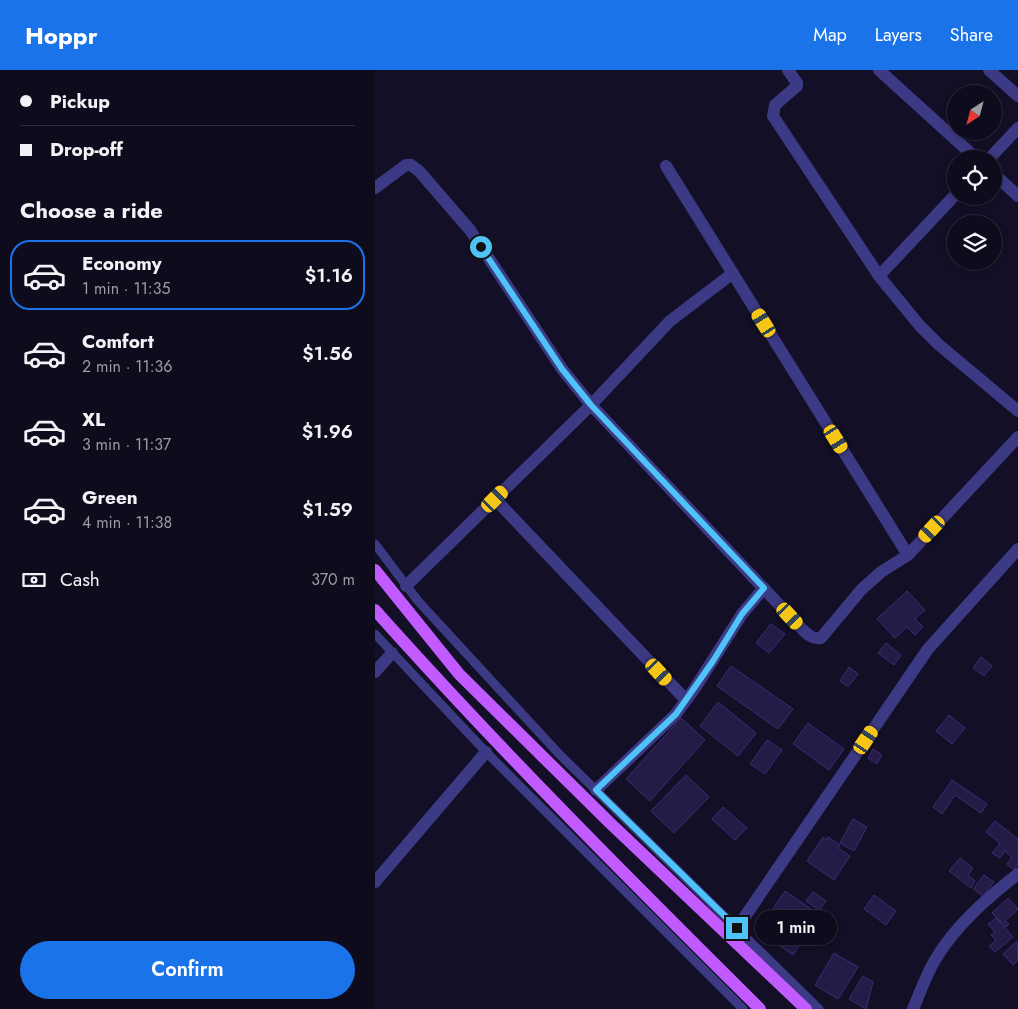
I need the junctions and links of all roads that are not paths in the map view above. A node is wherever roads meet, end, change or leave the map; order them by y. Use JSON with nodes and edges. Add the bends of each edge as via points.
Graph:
{"nodes":[{"id":1,"x":788,"y":70,"type":"edge"},
{"id":2,"x":879,"y":70,"type":"edge"},
{"id":3,"x":989,"y":70,"type":"edge"},
{"id":4,"x":1018,"y":96,"type":"edge"},
{"id":5,"x":1018,"y":128,"type":"edge"},
{"id":6,"x":967,"y":150,"type":"edge"},
{"id":7,"x":997,"y":150,"type":"edge"},
{"id":8,"x":667,"y":166,"type":"dead end"},
{"id":9,"x":1002,"y":181,"type":"edge"},
{"id":10,"x":375,"y":188,"type":"edge"},
{"id":11,"x":1018,"y":196,"type":"edge"},
{"id":12,"x":947,"y":204,"type":"edge"},
{"id":13,"x":733,"y":273,"type":"junction"},
{"id":14,"x":879,"y":276,"type":"junction"},
{"id":15,"x":591,"y":405,"type":"junction"},
{"id":16,"x":1018,"y":411,"type":"edge"},
{"id":17,"x":1018,"y":438,"type":"edge"},
{"id":18,"x":495,"y":499,"type":"junction"},
{"id":19,"x":375,"y":544,"type":"edge"},
{"id":20,"x":1018,"y":549,"type":"edge"},
{"id":21,"x":908,"y":555,"type":"junction"},
{"id":22,"x":375,"y":570,"type":"edge"},
{"id":23,"x":407,"y":586,"type":"junction"},
{"id":24,"x":764,"y":588,"type":"junction"},
{"id":25,"x":375,"y":610,"type":"edge"},
{"id":26,"x":375,"y":634,"type":"edge"},
{"id":27,"x":392,"y":653,"type":"junction"},
{"id":28,"x":375,"y":672,"type":"edge"},
{"id":29,"x":686,"y":700,"type":"junction"},
{"id":30,"x":486,"y":752,"type":"junction"},
{"id":31,"x":596,"y":790,"type":"junction"},
{"id":32,"x":1018,"y":874,"type":"edge"},
{"id":33,"x":375,"y":882,"type":"edge"},
{"id":34,"x":737,"y":928,"type":"junction"},
{"id":35,"x":743,"y":1009,"type":"edge"},
{"id":36,"x":760,"y":1009,"type":"edge"},
{"id":37,"x":806,"y":1009,"type":"edge"},
{"id":38,"x":819,"y":1009,"type":"edge"},
{"id":39,"x":913,"y":1009,"type":"edge"}],
"edges":[{"from":1,"to":14,"type":"street","via":[[797,86],[775,105],[773,116]]},
{"from":2,"to":6,"type":"street"},
{"from":3,"to":4,"type":"street"},
{"from":5,"to":7,"type":"street"},
{"from":8,"to":13,"type":"street"},
{"from":9,"to":11,"type":"street"},
{"from":10,"to":15,"type":"street","via":[[403,166],[411,165],[419,171],[470,230],[562,369]]},
{"from":12,"to":14,"type":"street"},
{"from":13,"to":15,"type":"street","via":[[670,321]]},
{"from":13,"to":21,"type":"street"},
{"from":14,"to":16,"type":"street","via":[[938,344]]},
{"from":15,"to":18,"type":"street"},
{"from":15,"to":24,"type":"street"},
{"from":17,"to":21,"type":"street"},
{"from":18,"to":23,"type":"street"},
{"from":18,"to":29,"type":"street"},
{"from":19,"to":23,"type":"lane"},
{"from":20,"to":34,"type":"street","via":[[928,649]]},
{"from":21,"to":24,"type":"street","via":[[861,590],[821,638],[809,636]]},
{"from":22,"to":37,"type":"main road","via":[[459,674]]},
{"from":23,"to":31,"type":"lane","via":[[418,602]]},
{"from":24,"to":29,"type":"street","via":[[742,614]]},
{"from":25,"to":36,"type":"main road","via":[[465,710]]},
{"from":26,"to":27,"type":"lane"},
{"from":27,"to":28,"type":"street"},
{"from":27,"to":30,"type":"lane"},
{"from":29,"to":31,"type":"street","via":[[676,714]]},
{"from":30,"to":33,"type":"street"},
{"from":30,"to":35,"type":"lane"},
{"from":31,"to":34,"type":"lane"},
{"from":32,"to":39,"type":"street","via":[[949,938],[934,961]]},
{"from":34,"to":38,"type":"lane"}]}
